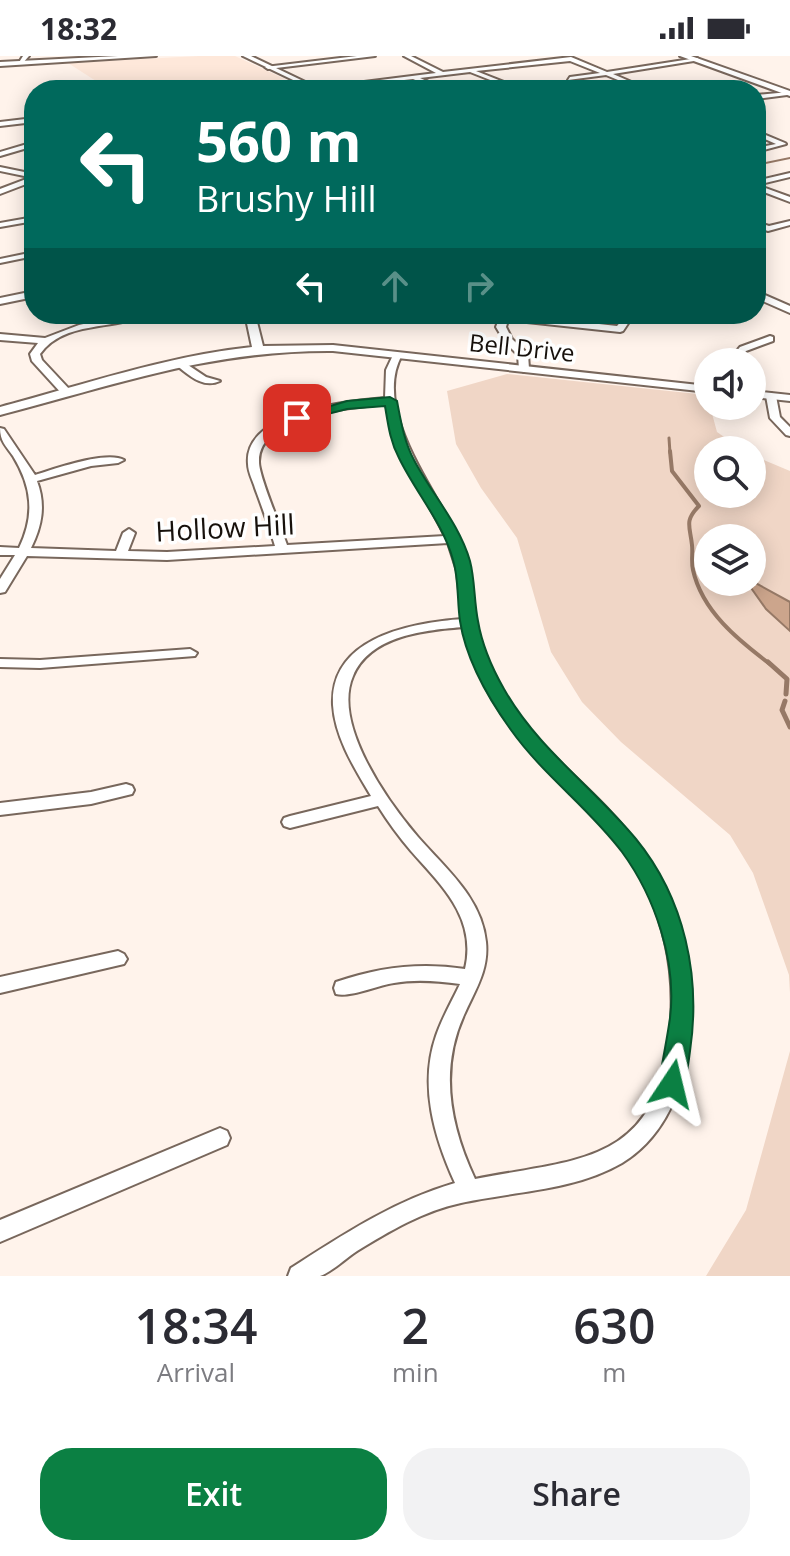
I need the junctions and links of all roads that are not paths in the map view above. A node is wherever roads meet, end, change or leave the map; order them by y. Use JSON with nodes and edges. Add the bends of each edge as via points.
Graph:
{"nodes":[{"id":1,"x":26,"y":56,"type":"edge"},
{"id":2,"x":153,"y":56,"type":"edge"},
{"id":3,"x":246,"y":56,"type":"edge"},
{"id":4,"x":372,"y":56,"type":"edge"},
{"id":5,"x":407,"y":56,"type":"edge"},
{"id":6,"x":684,"y":56,"type":"edge"},
{"id":7,"x":349,"y":57,"type":"edge"},
{"id":8,"x":84,"y":58,"type":"edge"},
{"id":9,"x":697,"y":60,"type":"junction"},
{"id":10,"x":20,"y":63,"type":"junction"},
{"id":11,"x":0,"y":64,"type":"edge"},
{"id":12,"x":268,"y":67,"type":"junction"},
{"id":13,"x":470,"y":70,"type":"junction"},
{"id":14,"x":442,"y":73,"type":"junction"},
{"id":15,"x":605,"y":73,"type":"junction"},
{"id":16,"x":412,"y":77,"type":"junction"},
{"id":17,"x":570,"y":79,"type":"dead end"},
{"id":18,"x":297,"y":80,"type":"edge"},
{"id":19,"x":386,"y":80,"type":"edge"},
{"id":20,"x":419,"y":80,"type":"edge"},
{"id":21,"x":496,"y":80,"type":"edge"},
{"id":22,"x":622,"y":80,"type":"edge"},
{"id":23,"x":752,"y":80,"type":"edge"},
{"id":24,"x":766,"y":85,"type":"edge"},
{"id":25,"x":788,"y":93,"type":"edge"},
{"id":26,"x":766,"y":96,"type":"edge"},
{"id":27,"x":24,"y":121,"type":"edge"},
{"id":28,"x":0,"y":124,"type":"edge"},
{"id":29,"x":766,"y":137,"type":"edge"},
{"id":30,"x":24,"y":147,"type":"edge"},
{"id":31,"x":766,"y":148,"type":"edge"},
{"id":32,"x":0,"y":154,"type":"edge"},
{"id":33,"x":0,"y":169,"type":"edge"},
{"id":34,"x":24,"y":175,"type":"edge"},
{"id":35,"x":790,"y":175,"type":"edge"},
{"id":36,"x":24,"y":181,"type":"edge"},
{"id":37,"x":766,"y":182,"type":"edge"},
{"id":38,"x":766,"y":189,"type":"edge"},
{"id":39,"x":0,"y":192,"type":"edge"},
{"id":40,"x":790,"y":200,"type":"edge"},
{"id":41,"x":24,"y":221,"type":"edge"},
{"id":42,"x":790,"y":223,"type":"edge"},
{"id":43,"x":0,"y":225,"type":"edge"},
{"id":44,"x":766,"y":228,"type":"edge"},
{"id":45,"x":24,"y":256,"type":"edge"},
{"id":46,"x":0,"y":261,"type":"edge"},
{"id":47,"x":24,"y":296,"type":"edge"},
{"id":48,"x":766,"y":299,"type":"edge"},
{"id":49,"x":0,"y":301,"type":"edge"},
{"id":50,"x":790,"y":310,"type":"edge"},
{"id":51,"x":97,"y":324,"type":"edge"},
{"id":52,"x":252,"y":324,"type":"edge"},
{"id":53,"x":504,"y":324,"type":"edge"},
{"id":54,"x":579,"y":324,"type":"edge"},
{"id":55,"x":623,"y":324,"type":"edge"},
{"id":56,"x":0,"y":337,"type":"edge"},
{"id":57,"x":770,"y":339,"type":"dead end"},
{"id":58,"x":44,"y":341,"type":"junction"},
{"id":59,"x":258,"y":348,"type":"junction"},
{"id":60,"x":746,"y":348,"type":"edge"},
{"id":61,"x":397,"y":355,"type":"junction"},
{"id":62,"x":183,"y":359,"type":"junction"},
{"id":63,"x":524,"y":369,"type":"junction"},
{"id":64,"x":215,"y":381,"type":"dead end"},
{"id":65,"x":694,"y":387,"type":"edge"},
{"id":66,"x":67,"y":393,"type":"junction"},
{"id":67,"x":766,"y":395,"type":"edge"},
{"id":68,"x":771,"y":396,"type":"junction"},
{"id":69,"x":790,"y":398,"type":"edge"},
{"id":70,"x":390,"y":401,"type":"junction"},
{"id":71,"x":0,"y":411,"type":"edge"},
{"id":72,"x":0,"y":431,"type":"edge"},
{"id":73,"x":790,"y":433,"type":"edge"},
{"id":74,"x":17,"y":452,"type":"junction"},
{"id":75,"x":0,"y":457,"type":"edge"},
{"id":76,"x":118,"y":460,"type":"dead end"},
{"id":77,"x":33,"y":479,"type":"junction"},
{"id":78,"x":129,"y":533,"type":"dead end"},
{"id":79,"x":453,"y":539,"type":"junction"},
{"id":80,"x":282,"y":548,"type":"junction"},
{"id":81,"x":0,"y":551,"type":"edge"},
{"id":82,"x":24,"y":551,"type":"junction"},
{"id":83,"x":120,"y":555,"type":"junction"},
{"id":84,"x":0,"y":589,"type":"edge"},
{"id":85,"x":469,"y":623,"type":"junction"},
{"id":86,"x":190,"y":653,"type":"dead end"},
{"id":87,"x":0,"y":663,"type":"edge"},
{"id":88,"x":126,"y":790,"type":"dead end"},
{"id":89,"x":383,"y":799,"type":"junction"},
{"id":90,"x":0,"y":809,"type":"edge"},
{"id":91,"x":290,"y":822,"type":"dead end"},
{"id":92,"x":118,"y":959,"type":"dead end"},
{"id":93,"x":473,"y":978,"type":"junction"},
{"id":94,"x":0,"y":985,"type":"edge"},
{"id":95,"x":343,"y":988,"type":"dead end"},
{"id":96,"x":220,"y":1138,"type":"dead end"},
{"id":97,"x":469,"y":1190,"type":"junction"},
{"id":98,"x":0,"y":1231,"type":"edge"},
{"id":99,"x":299,"y":1276,"type":"edge"}],
"edges":[{"from":1,"to":10,"type":"street"},
{"from":2,"to":8,"type":"street"},
{"from":3,"to":12,"type":"street"},
{"from":4,"to":7,"type":"street"},
{"from":5,"to":14,"type":"street"},
{"from":6,"to":9,"type":"main road"},
{"from":7,"to":12,"type":"street"},
{"from":8,"to":10,"type":"street"},
{"from":9,"to":15,"type":"street"},
{"from":9,"to":23,"type":"main road"},
{"from":10,"to":11,"type":"street"},
{"from":12,"to":18,"type":"street"},
{"from":13,"to":14,"type":"street"},
{"from":13,"to":15,"type":"street","via":[[571,59]]},
{"from":13,"to":21,"type":"street"},
{"from":14,"to":16,"type":"street"},
{"from":15,"to":17,"type":"street"},
{"from":15,"to":22,"type":"street"},
{"from":16,"to":19,"type":"street"},
{"from":16,"to":20,"type":"street"},
{"from":24,"to":25,"type":"main road"},
{"from":25,"to":26,"type":"street"},
{"from":27,"to":28,"type":"street"},
{"from":29,"to":31,"type":"street","via":[[783,144]]},
{"from":30,"to":32,"type":"street"},
{"from":33,"to":34,"type":"street"},
{"from":35,"to":37,"type":"street"},
{"from":36,"to":39,"type":"street"},
{"from":38,"to":40,"type":"street"},
{"from":41,"to":43,"type":"street"},
{"from":42,"to":44,"type":"street"},
{"from":45,"to":46,"type":"street"},
{"from":47,"to":49,"type":"street"},
{"from":48,"to":50,"type":"street"},
{"from":51,"to":58,"type":"street"},
{"from":52,"to":59,"type":"street"},
{"from":53,"to":63,"type":"street","via":[[503,332],[523,354]]},
{"from":54,"to":55,"type":"street","via":[[620,329]]},
{"from":56,"to":58,"type":"street"},
{"from":57,"to":60,"type":"street"},
{"from":58,"to":66,"type":"street","via":[[36,349],[37,361]]},
{"from":59,"to":61,"type":"street","name":"Bell Drive"},
{"from":59,"to":62,"type":"street","name":"Bell Drive"},
{"from":61,"to":63,"type":"street","name":"Bell Drive"},
{"from":61,"to":70,"type":"street","via":[[389,373]]},
{"from":62,"to":64,"type":"street","via":[[203,380]]},
{"from":62,"to":66,"type":"street","name":"Bell Drive"},
{"from":63,"to":65,"type":"street","name":"Bell Drive"},
{"from":66,"to":71,"type":"street","name":"Bell Drive"},
{"from":67,"to":68,"type":"street"},
{"from":68,"to":69,"type":"street"},
{"from":68,"to":73,"type":"street","via":[[775,418]]},
{"from":70,"to":79,"type":"street","via":[[406,460]]},
{"from":70,"to":80,"type":"street","via":[[305,415],[259,439],[253,464]]},
{"from":72,"to":74,"type":"street"},
{"from":74,"to":75,"type":"street"},
{"from":74,"to":77,"type":"street"},
{"from":76,"to":77,"type":"street"},
{"from":77,"to":82,"type":"street","via":[[36,517]]},
{"from":78,"to":83,"type":"street"},
{"from":79,"to":80,"type":"street","name":"Hollow Hill"},
{"from":79,"to":85,"type":"street","via":[[462,561]]},
{"from":80,"to":83,"type":"street","name":"Hollow Hill"},
{"from":81,"to":82,"type":"street","name":"Hollow Hill"},
{"from":82,"to":83,"type":"street","name":"Hollow Hill"},
{"from":82,"to":84,"type":"street"},
{"from":85,"to":89,"type":"street","via":[[419,627],[371,645],[341,680],[337,705],[342,724]]},
{"from":85,"to":97,"type":"street","via":[[489,677],[519,727],[611,824],[646,870],[671,924],[683,1016],[672,1084],[658,1113],[637,1138],[577,1173]]},
{"from":86,"to":87,"type":"street"},
{"from":88,"to":90,"type":"street"},
{"from":89,"to":91,"type":"street"},
{"from":89,"to":93,"type":"street","via":[[465,907],[477,943]]},
{"from":92,"to":94,"type":"street"},
{"from":93,"to":95,"type":"street","via":[[411,971]]},
{"from":93,"to":97,"type":"street","via":[[448,1029],[438,1082],[446,1140]]},
{"from":96,"to":98,"type":"street"},
{"from":97,"to":99,"type":"street","via":[[403,1212]]}]}
